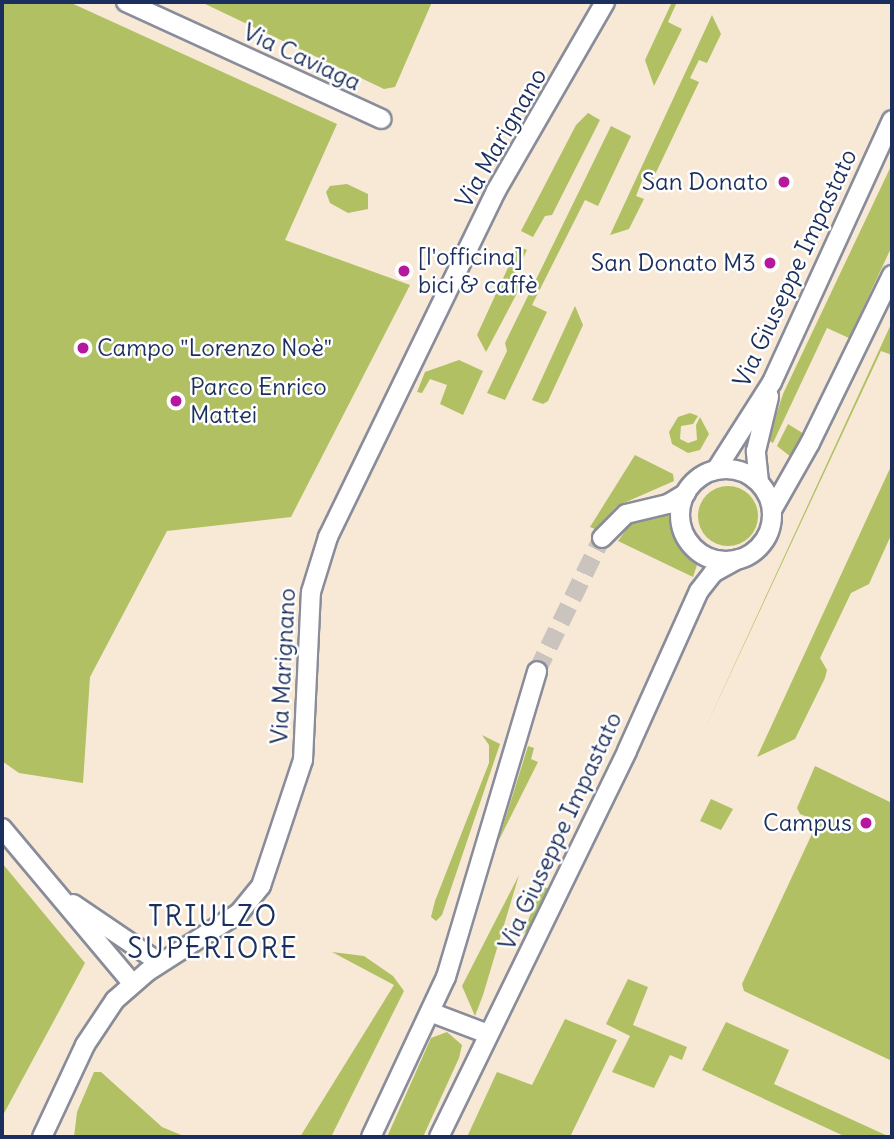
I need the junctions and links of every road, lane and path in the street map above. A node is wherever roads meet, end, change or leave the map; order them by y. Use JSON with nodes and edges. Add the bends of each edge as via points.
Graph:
{"nodes":[{"id":1,"x":126,"y":2,"type":"edge"},
{"id":2,"x":605,"y":2,"type":"edge"},
{"id":3,"x":382,"y":119,"type":"dead end"},
{"id":4,"x":892,"y":120,"type":"edge"},
{"id":5,"x":892,"y":275,"type":"edge"},
{"id":6,"x":772,"y":382,"type":"junction"},
{"id":7,"x":716,"y":470,"type":"junction"},
{"id":8,"x":759,"y":482,"type":"junction"},
{"id":9,"x":686,"y":494,"type":"junction"},
{"id":10,"x":772,"y":510,"type":"junction"},
{"id":11,"x":602,"y":538,"type":"tunnel mouth"},
{"id":12,"x":738,"y":559,"type":"junction"},
{"id":13,"x":537,"y":671,"type":"tunnel mouth"},
{"id":14,"x":2,"y":828,"type":"edge"},
{"id":15,"x":61,"y":896,"type":"junction"},
{"id":16,"x":160,"y":963,"type":"junction"},
{"id":17,"x":132,"y":983,"type":"junction"},
{"id":18,"x":429,"y":1012,"type":"junction"},
{"id":19,"x":488,"y":1034,"type":"junction"},
{"id":20,"x":42,"y":1137,"type":"edge"},
{"id":21,"x":371,"y":1137,"type":"edge"},
{"id":22,"x":439,"y":1137,"type":"edge"}],
"edges":[{"from":1,"to":3,"type":"street","name":"Via Caviaga"},
{"from":2,"to":16,"type":"street","name":"Via Marignano","via":[[491,201],[328,537],[311,592],[303,760],[261,886],[239,913]]},
{"from":4,"to":6,"type":"street","name":"Via Giuseppe Impastato"},
{"from":5,"to":10,"type":"street"},
{"from":6,"to":7,"type":"street","name":"Via Giuseppe Impastato"},
{"from":6,"to":8,"type":"street","via":[[756,451]]},
{"from":7,"to":8,"type":"street","via":[[734,470]]},
{"from":7,"to":9,"type":"street","via":[[698,479]]},
{"from":8,"to":10,"type":"street"},
{"from":9,"to":11,"type":"street","via":[[668,504],[626,514]]},
{"from":9,"to":12,"type":"street","via":[[682,528],[694,548],[714,559]]},
{"from":10,"to":12,"type":"street","via":[[766,538]]},
{"from":12,"to":19,"type":"street","name":"Via Giuseppe Impastato","via":[[721,566],[699,591],[627,751]]},
{"from":13,"to":18,"type":"street","name":"Via Giuseppe Impastato","via":[[454,952]]},
{"from":14,"to":15,"type":"street"},
{"from":15,"to":16,"type":"street"},
{"from":15,"to":17,"type":"street"},
{"from":16,"to":17,"type":"street","name":"Via Marignano"},
{"from":17,"to":20,"type":"street","name":"Via Marignano","via":[[85,1045]]},
{"from":18,"to":19,"type":"street"},
{"from":18,"to":21,"type":"street","name":"Via Giuseppe Impastato"},
{"from":19,"to":22,"type":"street","name":"Via Giuseppe Impastato"}]}
